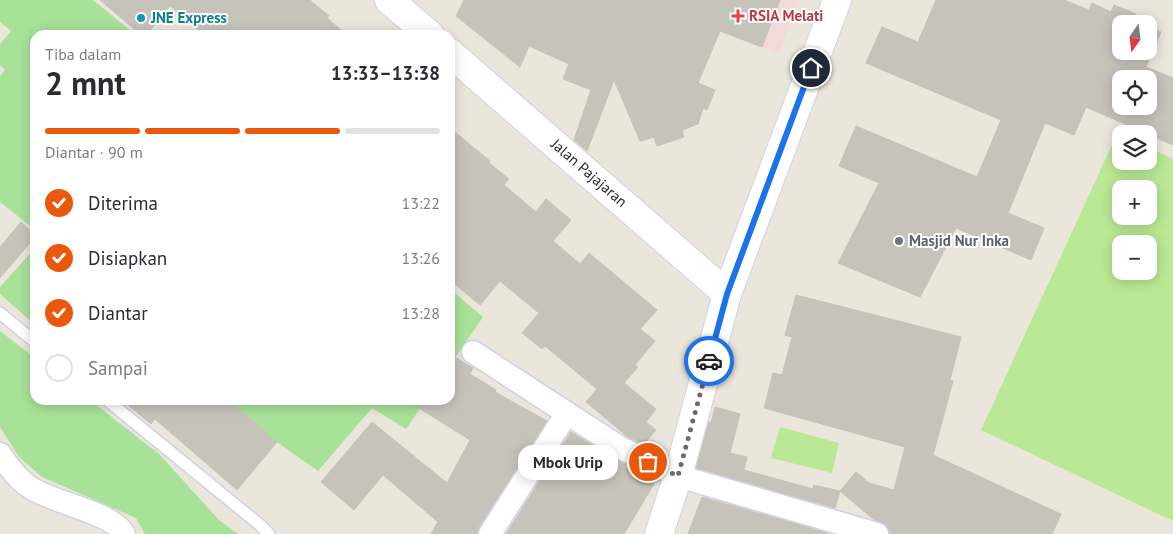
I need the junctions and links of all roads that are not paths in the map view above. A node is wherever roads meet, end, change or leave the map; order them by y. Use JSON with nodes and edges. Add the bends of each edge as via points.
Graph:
{"nodes":[{"id":1,"x":389,"y":0,"type":"edge"},
{"id":2,"x":837,"y":0,"type":"edge"},
{"id":3,"x":424,"y":30,"type":"edge"},
{"id":4,"x":455,"y":57,"type":"edge"},
{"id":5,"x":727,"y":294,"type":"junction"},
{"id":6,"x":0,"y":313,"type":"edge"},
{"id":7,"x":30,"y":338,"type":"edge"},
{"id":8,"x":473,"y":352,"type":"dead end"},
{"id":9,"x":113,"y":405,"type":"edge"},
{"id":10,"x":567,"y":413,"type":"junction"},
{"id":11,"x":0,"y":454,"type":"edge"},
{"id":12,"x":678,"y":476,"type":"junction"},
{"id":13,"x":124,"y":534,"type":"edge"},
{"id":14,"x":269,"y":534,"type":"edge"},
{"id":15,"x":490,"y":534,"type":"edge"},
{"id":16,"x":658,"y":534,"type":"edge"},
{"id":17,"x":877,"y":534,"type":"edge"}],
"edges":[{"from":1,"to":3,"type":"street"},
{"from":2,"to":5,"type":"street"},
{"from":4,"to":5,"type":"street","name":"Jalan Pajajaran"},
{"from":5,"to":12,"type":"street"},
{"from":6,"to":7,"type":"lane"},
{"from":8,"to":10,"type":"street"},
{"from":9,"to":14,"type":"lane"},
{"from":10,"to":12,"type":"street","via":[[619,447]]},
{"from":10,"to":15,"type":"street"},
{"from":11,"to":13,"type":"street","via":[[32,489],[111,521]]},
{"from":12,"to":16,"type":"street"},
{"from":12,"to":17,"type":"street"}]}
